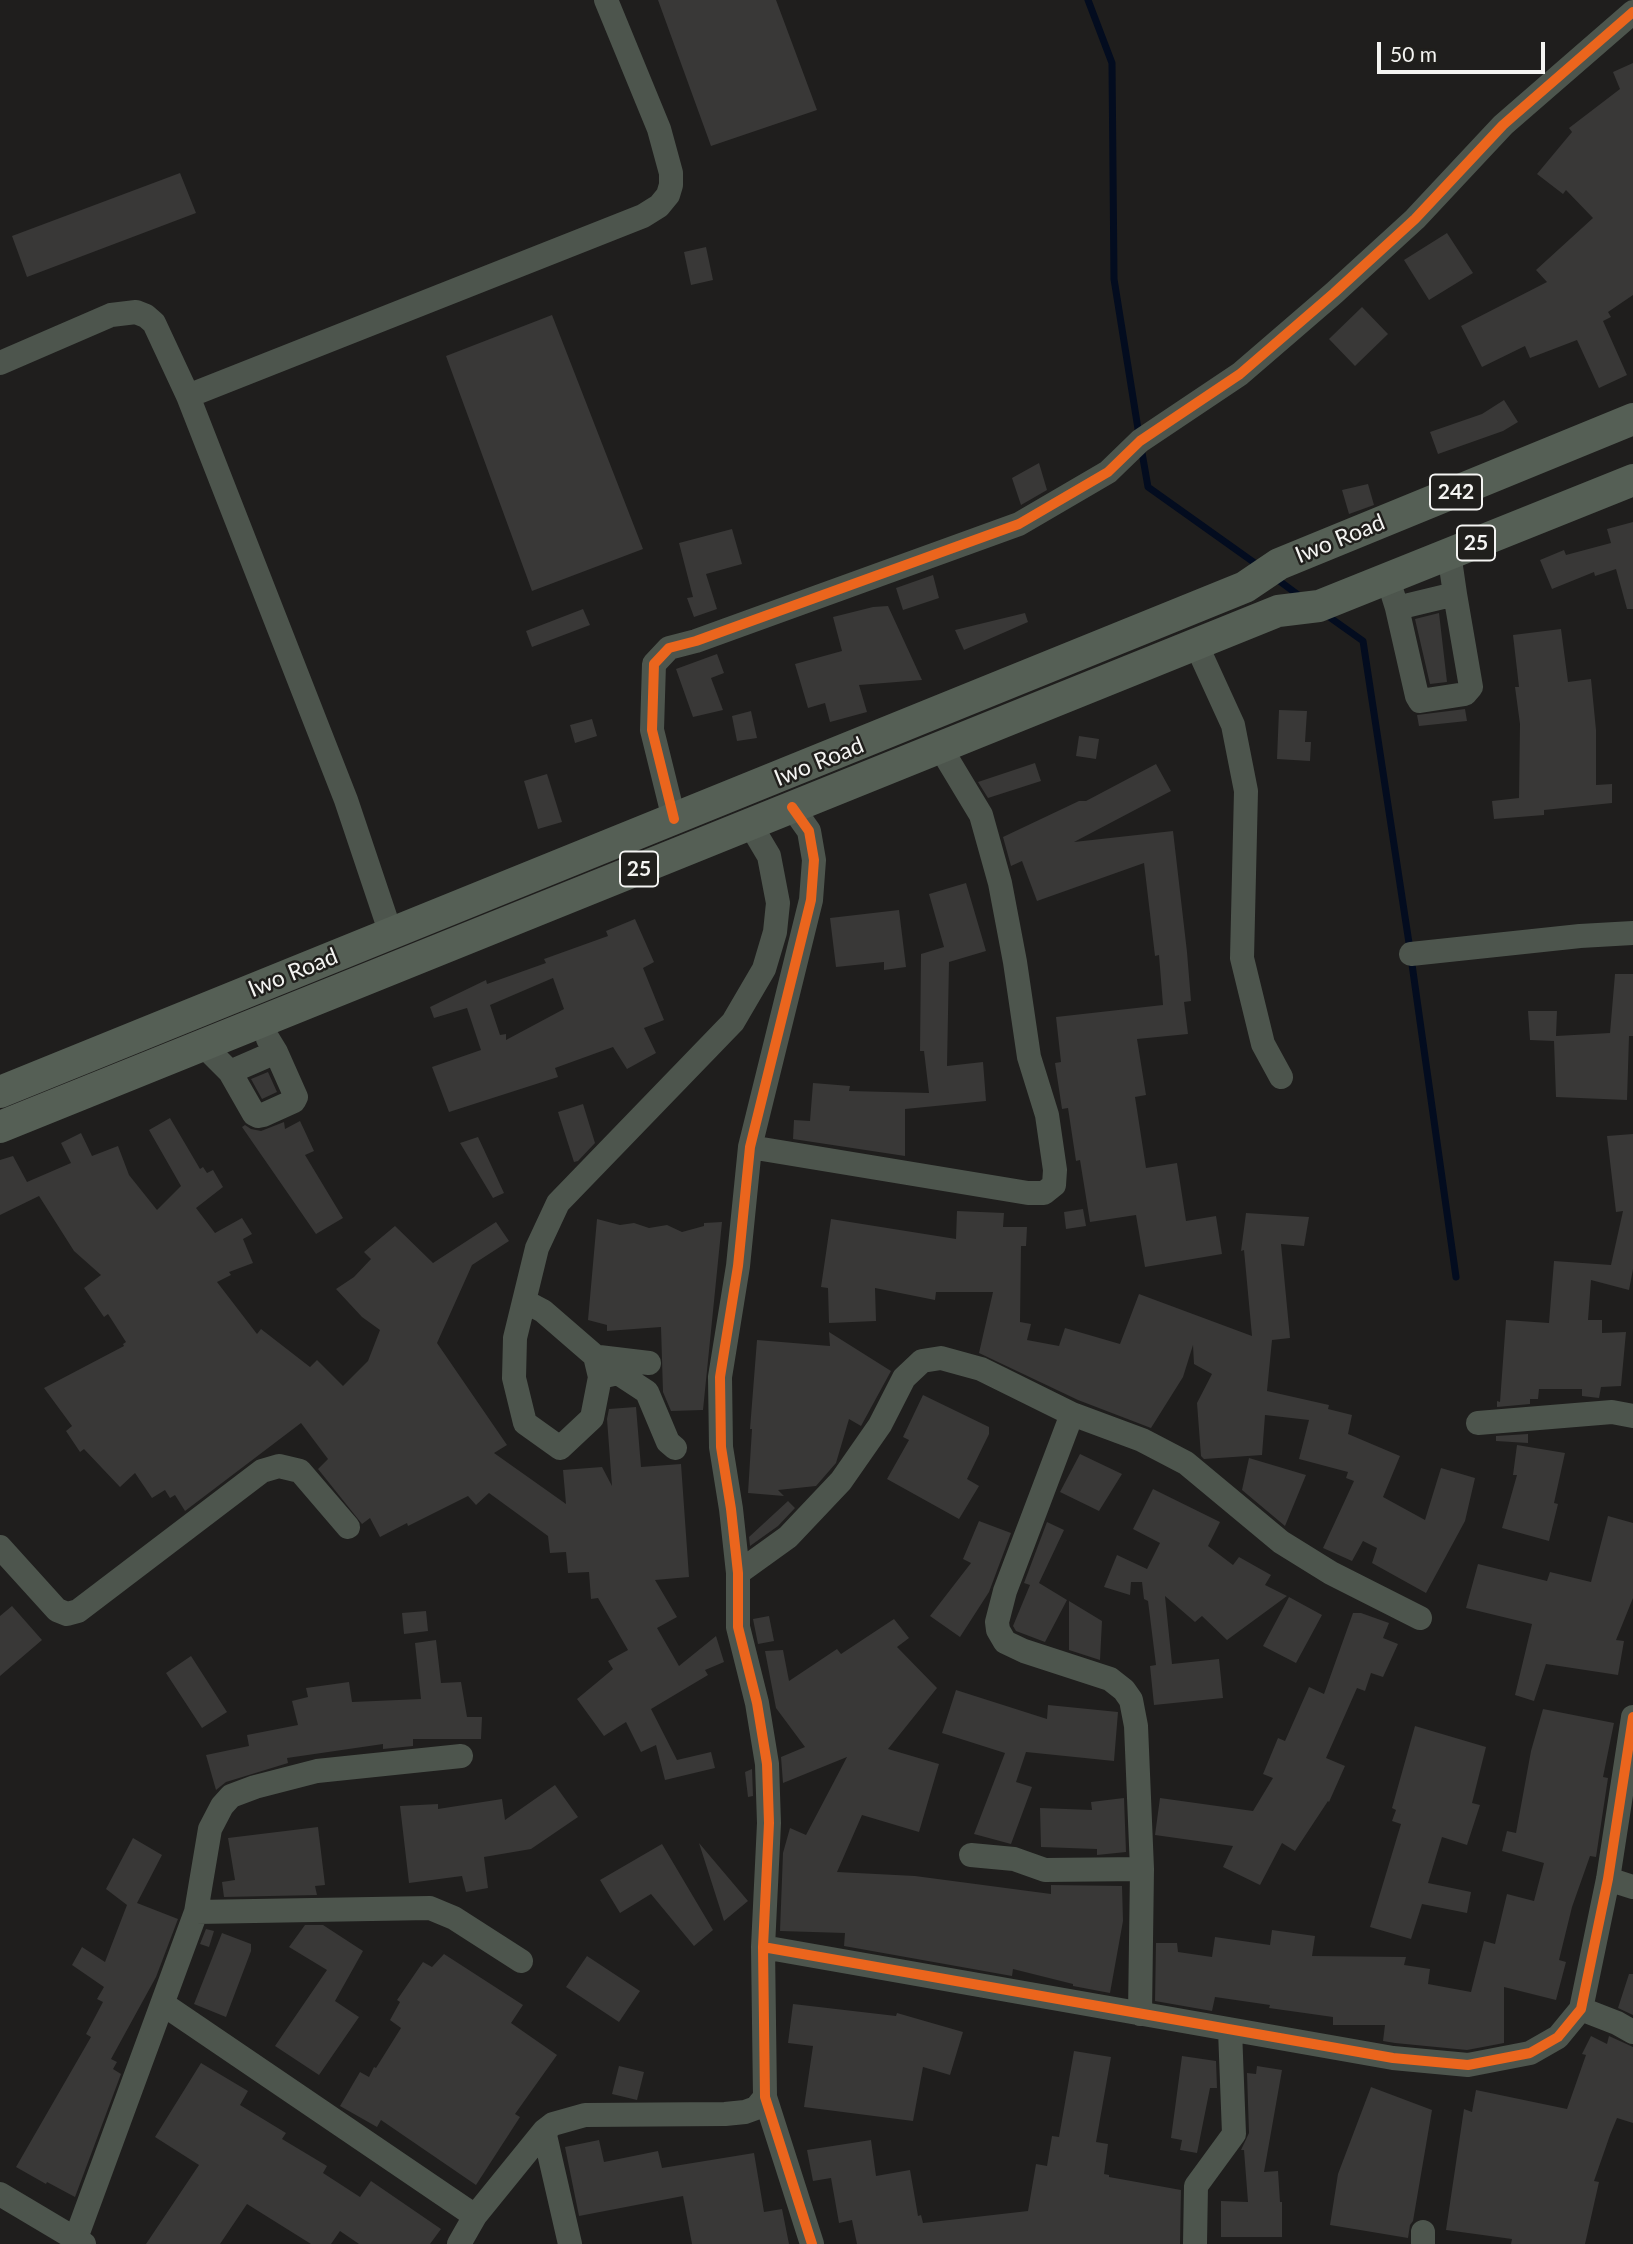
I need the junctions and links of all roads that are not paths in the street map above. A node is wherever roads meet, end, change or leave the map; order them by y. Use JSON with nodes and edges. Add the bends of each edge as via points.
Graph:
{"nodes":[{"id":1,"x":606,"y":0,"type":"edge"},
{"id":2,"x":1633,"y":12,"type":"edge"},
{"id":3,"x":0,"y":363,"type":"edge"},
{"id":4,"x":188,"y":396,"type":"junction"},
{"id":5,"x":1633,"y":419,"type":"edge"},
{"id":6,"x":1633,"y":480,"type":"edge"},
{"id":7,"x":1449,"y":553,"type":"junction"},
{"id":8,"x":1388,"y":578,"type":"junction"},
{"id":9,"x":1455,"y":594,"type":"junction"},
{"id":10,"x":1397,"y":608,"type":"junction"},
{"id":11,"x":1196,"y":643,"type":"junction"},
{"id":12,"x":940,"y":747,"type":"junction"},
{"id":13,"x":792,"y":807,"type":"junction"},
{"id":14,"x":674,"y":819,"type":"junction"},
{"id":15,"x":750,"y":824,"type":"junction"},
{"id":16,"x":1633,"y":933,"type":"edge"},
{"id":17,"x":391,"y":934,"type":"junction"},
{"id":18,"x":1411,"y":954,"type":"dead end"},
{"id":19,"x":232,"y":998,"type":"junction"},
{"id":20,"x":251,"y":1026,"type":"junction"},
{"id":21,"x":203,"y":1045,"type":"junction"},
{"id":22,"x":276,"y":1052,"type":"junction"},
{"id":23,"x":230,"y":1072,"type":"junction"},
{"id":24,"x":1280,"y":1077,"type":"dead end"},
{"id":25,"x":0,"y":1092,"type":"edge"},
{"id":26,"x":0,"y":1127,"type":"edge"},
{"id":27,"x":750,"y":1147,"type":"junction"},
{"id":28,"x":524,"y":1301,"type":"junction"},
{"id":29,"x":649,"y":1363,"type":"dead end"},
{"id":30,"x":597,"y":1366,"type":"junction"},
{"id":31,"x":1072,"y":1414,"type":"junction"},
{"id":32,"x":1633,"y":1416,"type":"edge"},
{"id":33,"x":1478,"y":1423,"type":"dead end"},
{"id":34,"x":675,"y":1448,"type":"dead end"},
{"id":35,"x":348,"y":1527,"type":"dead end"},
{"id":36,"x":0,"y":1547,"type":"edge"},
{"id":37,"x":738,"y":1573,"type":"junction"},
{"id":38,"x":1420,"y":1618,"type":"dead end"},
{"id":39,"x":1633,"y":1717,"type":"edge"},
{"id":40,"x":461,"y":1756,"type":"dead end"},
{"id":41,"x":971,"y":1855,"type":"dead end"},
{"id":42,"x":1142,"y":1869,"type":"junction"},
{"id":43,"x":1608,"y":1879,"type":"junction"},
{"id":44,"x":1633,"y":1887,"type":"edge"},
{"id":45,"x":195,"y":1912,"type":"junction"},
{"id":46,"x":763,"y":1947,"type":"junction"},
{"id":47,"x":521,"y":1962,"type":"dead end"},
{"id":48,"x":163,"y":2004,"type":"junction"},
{"id":49,"x":1581,"y":2010,"type":"junction"},
{"id":50,"x":1140,"y":2014,"type":"junction"},
{"id":51,"x":1230,"y":2030,"type":"junction"},
{"id":52,"x":1633,"y":2032,"type":"edge"},
{"id":53,"x":765,"y":2097,"type":"junction"},
{"id":54,"x":544,"y":2131,"type":"junction"},
{"id":55,"x":0,"y":2194,"type":"edge"},
{"id":56,"x":475,"y":2216,"type":"junction"},
{"id":57,"x":80,"y":2241,"type":"edge"},
{"id":58,"x":459,"y":2244,"type":"edge"},
{"id":59,"x":570,"y":2244,"type":"edge"},
{"id":60,"x":812,"y":2244,"type":"edge"},
{"id":61,"x":1195,"y":2244,"type":"edge"}],
"edges":[{"from":1,"to":4,"type":"street","via":[[659,129],[671,173],[667,195],[659,206]]},
{"from":2,"to":14,"type":"street","via":[[1503,125],[1415,219],[1334,293],[1240,374],[1140,441],[1108,472],[1019,524],[669,648],[654,664],[652,730]]},
{"from":3,"to":4,"type":"street","via":[[111,315],[136,312],[154,323]]},
{"from":4,"to":17,"type":"street","via":[[346,800]]},
{"from":5,"to":14,"type":"main road","name":"Iwo Road","number":"242","via":[[1279,564],[1245,587]]},
{"from":6,"to":7,"type":"main road","name":"Iwo Road","number":"25"},
{"from":7,"to":8,"type":"main road","name":"Iwo Road","number":"25"},
{"from":7,"to":9,"type":"street"},
{"from":8,"to":10,"type":"street"},
{"from":8,"to":11,"type":"main road","name":"Iwo Road","number":"25","via":[[1319,606],[1278,611]]},
{"from":9,"to":10,"type":"street"},
{"from":9,"to":10,"type":"street","via":[[1471,687],[1465,694],[1420,701]]},
{"from":11,"to":12,"type":"main road","name":"Iwo Road","number":"25"},
{"from":11,"to":24,"type":"street","via":[[1233,725],[1246,791],[1242,958],[1264,1044]]},
{"from":12,"to":13,"type":"main road","name":"Iwo Road","number":"25"},
{"from":12,"to":27,"type":"street","via":[[981,815],[1000,883],[1029,1057],[1047,1115],[1054,1185],[1044,1193],[1028,1193]]},
{"from":13,"to":15,"type":"main road","name":"Iwo Road","number":"25"},
{"from":13,"to":27,"type":"street","via":[[809,831],[814,860],[811,900]]},
{"from":14,"to":17,"type":"main road","name":"Iwo Road","number":"242"},
{"from":15,"to":20,"type":"main road","name":"Iwo Road","number":"25"},
{"from":15,"to":28,"type":"street","via":[[769,856],[778,903],[764,969],[733,1022],[558,1203],[537,1248]]},
{"from":16,"to":18,"type":"street"},
{"from":17,"to":19,"type":"main road","name":"Iwo Road","number":"242"},
{"from":19,"to":20,"type":"main road"},
{"from":19,"to":25,"type":"main road","name":"Iwo Road","number":"242"},
{"from":20,"to":21,"type":"main road","name":"Iwo Road","number":"25"},
{"from":20,"to":22,"type":"street"},
{"from":21,"to":23,"type":"street"},
{"from":21,"to":26,"type":"main road","name":"Iwo Road","number":"25"},
{"from":22,"to":23,"type":"street"},
{"from":22,"to":23,"type":"street","via":[[296,1097],[263,1115],[254,1114]]},
{"from":27,"to":37,"type":"street","via":[[720,1377],[721,1447]]},
{"from":28,"to":30,"type":"street","via":[[543,1311]]},
{"from":28,"to":30,"type":"street","via":[[515,1338],[514,1378],[525,1423],[560,1448],[592,1418]]},
{"from":29,"to":30,"type":"street"},
{"from":30,"to":34,"type":"street","via":[[647,1392],[668,1442]]},
{"from":31,"to":37,"type":"street","via":[[981,1369],[941,1358],[922,1361],[904,1378],[880,1424],[841,1481],[789,1537]]},
{"from":31,"to":38,"type":"street","via":[[1142,1440],[1186,1463],[1281,1542]]},
{"from":31,"to":42,"type":"street","via":[[1005,1591],[998,1630],[1005,1643],[1110,1679],[1131,1700]]},
{"from":32,"to":33,"type":"street","via":[[1612,1412]]},
{"from":35,"to":36,"type":"street","via":[[300,1471],[279,1466],[262,1471],[78,1611],[67,1614],[57,1610]]},
{"from":37,"to":46,"type":"street","via":[[738,1627],[767,1764]]},
{"from":39,"to":43,"type":"street"},
{"from":40,"to":45,"type":"street","via":[[317,1771],[231,1796],[210,1829]]},
{"from":41,"to":42,"type":"street","via":[[1014,1859],[1045,1870]]},
{"from":42,"to":50,"type":"street"},
{"from":43,"to":44,"type":"street"},
{"from":43,"to":49,"type":"street"},
{"from":45,"to":47,"type":"street","via":[[430,1908],[454,1918]]},
{"from":45,"to":48,"type":"street"},
{"from":46,"to":50,"type":"street"},
{"from":46,"to":53,"type":"street"},
{"from":48,"to":56,"type":"street"},
{"from":48,"to":57,"type":"street"},
{"from":49,"to":51,"type":"street","via":[[1558,2037],[1530,2053],[1468,2065],[1393,2058]]},
{"from":49,"to":52,"type":"street"},
{"from":50,"to":51,"type":"street"},
{"from":51,"to":61,"type":"street","via":[[1234,2134],[1196,2186]]},
{"from":53,"to":54,"type":"street","via":[[745,2112],[585,2115]]},
{"from":53,"to":60,"type":"street"},
{"from":54,"to":56,"type":"street"},
{"from":54,"to":59,"type":"street"},
{"from":55,"to":57,"type":"street"},
{"from":56,"to":58,"type":"street"}]}
